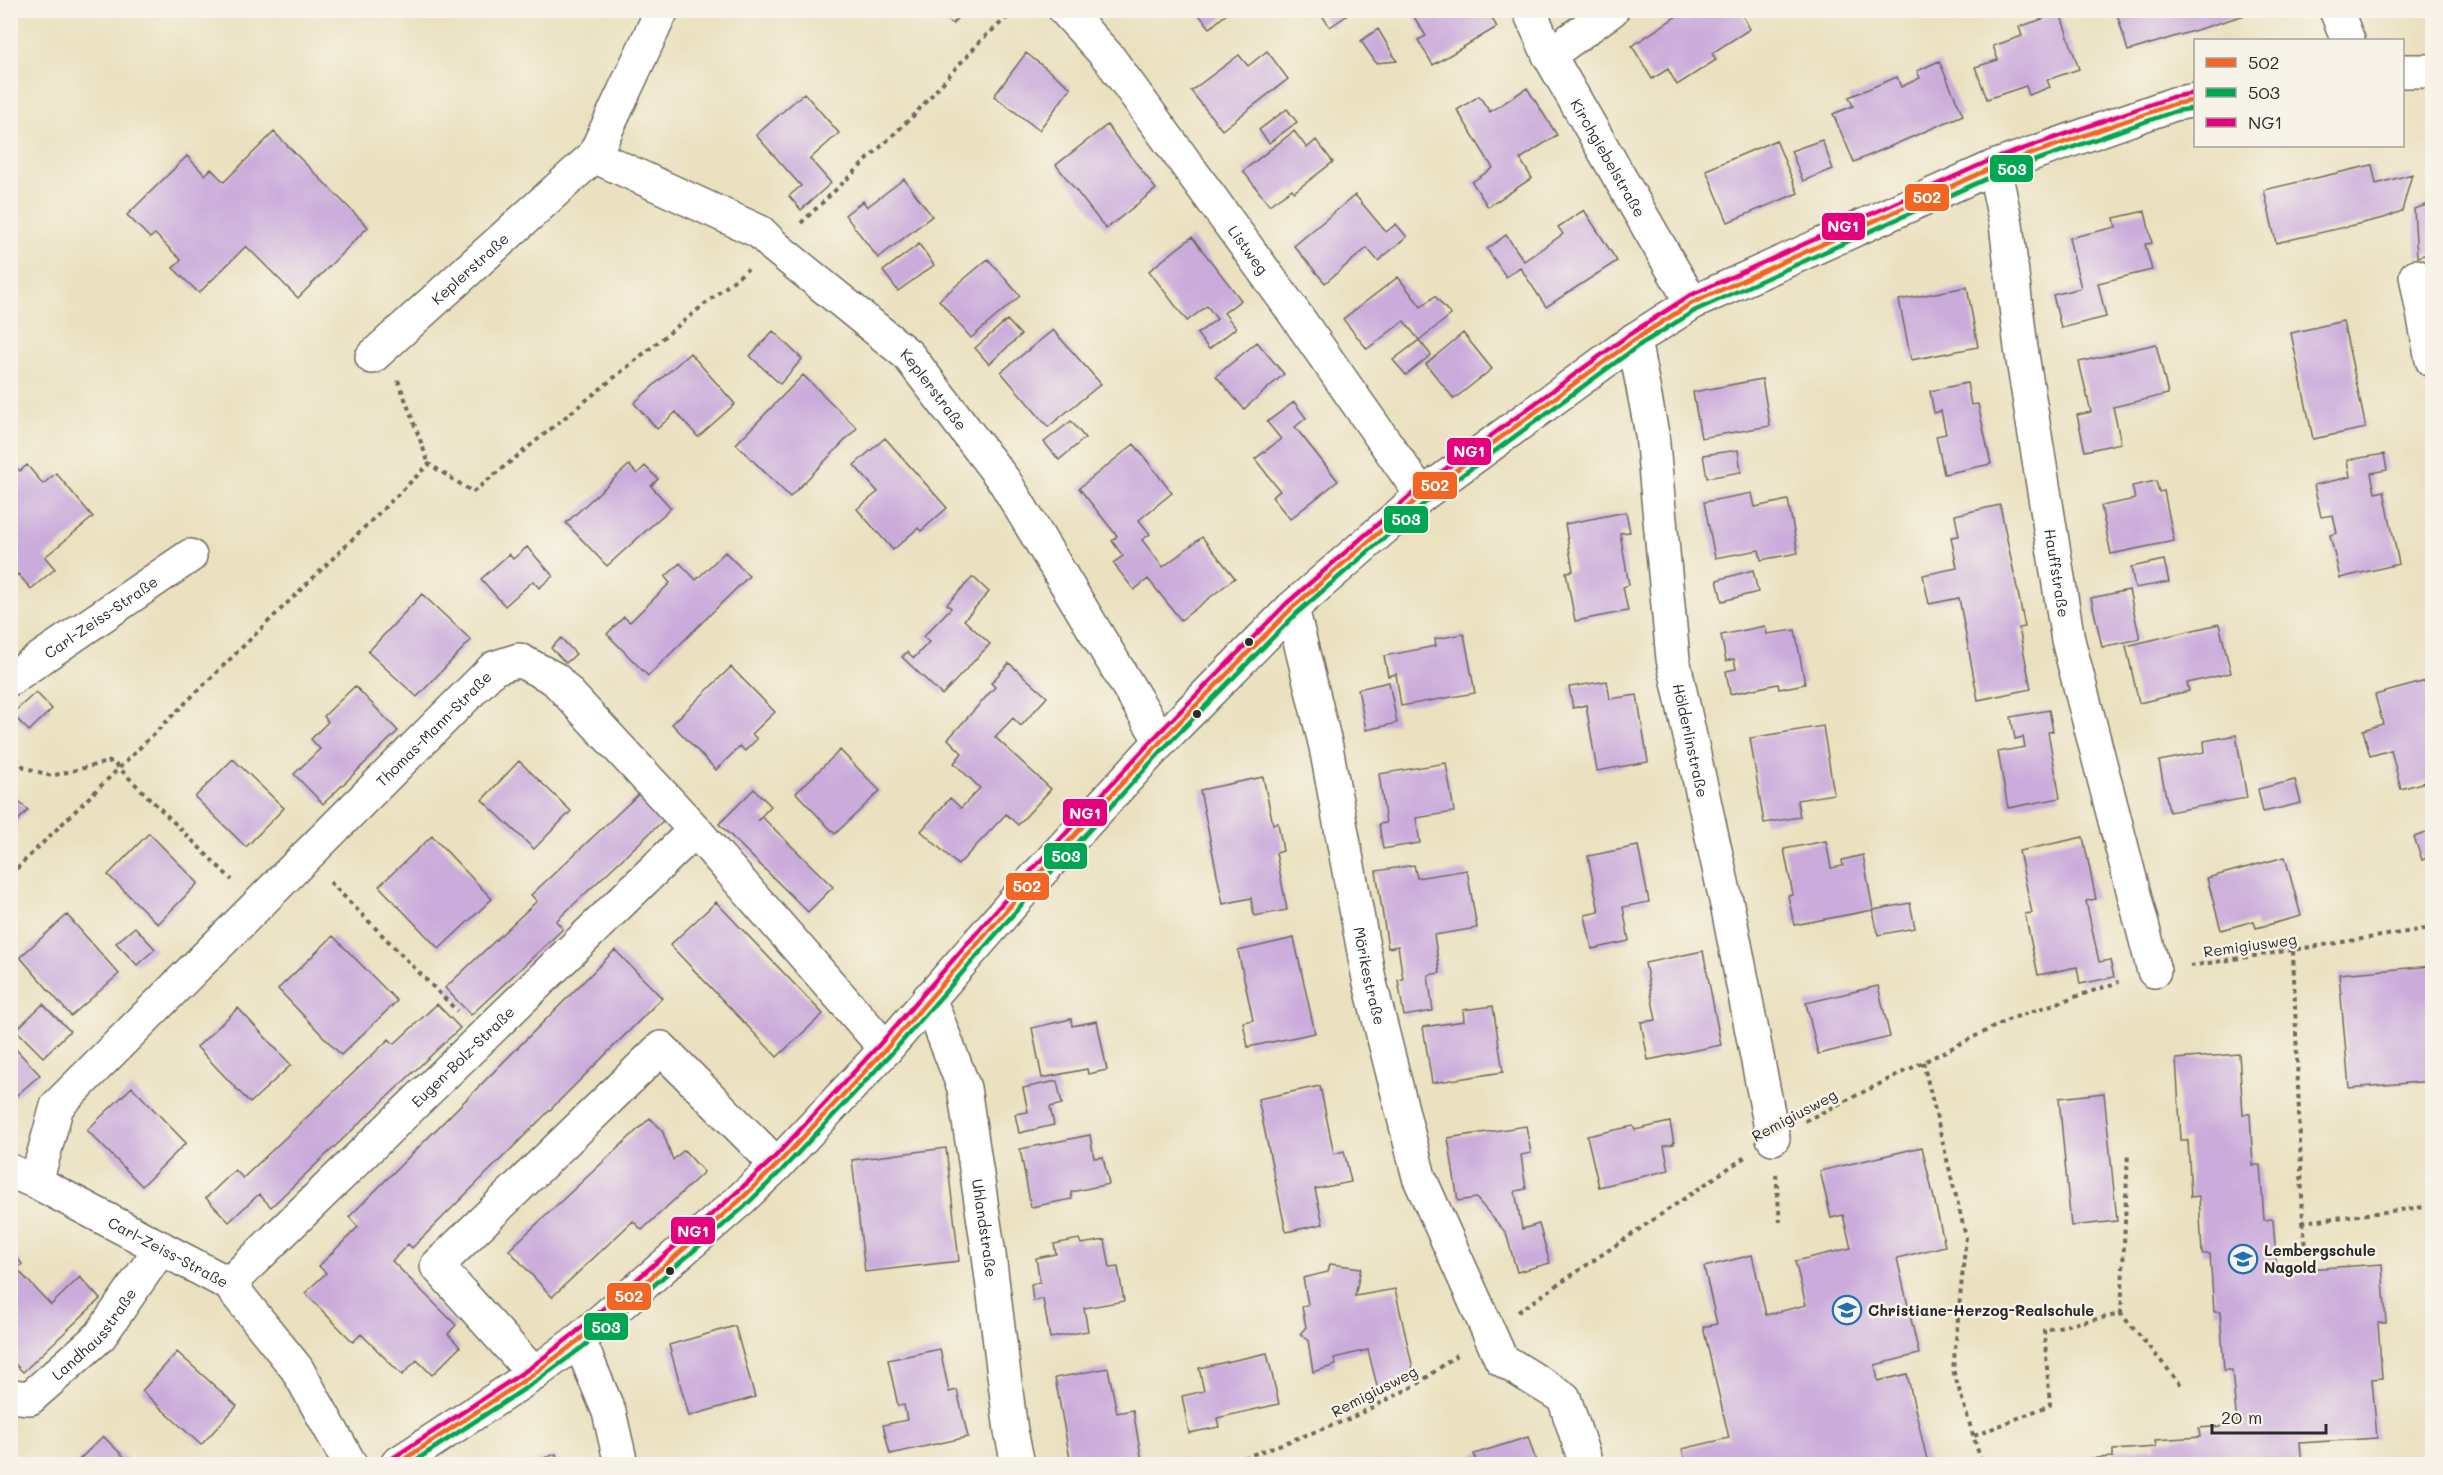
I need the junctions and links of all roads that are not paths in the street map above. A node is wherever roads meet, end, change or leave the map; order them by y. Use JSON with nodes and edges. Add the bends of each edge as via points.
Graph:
{"nodes":[{"id":1,"x":1065,"y":10,"type":"edge"},
{"id":2,"x":1529,"y":10,"type":"edge"},
{"id":3,"x":1612,"y":10,"type":"edge"},
{"id":4,"x":2336,"y":10,"type":"edge"},
{"id":5,"x":656,"y":14,"type":"edge"},
{"id":6,"x":2348,"y":39,"type":"edge"},
{"id":7,"x":1549,"y":55,"type":"junction"},
{"id":8,"x":2404,"y":71,"type":"edge"},
{"id":9,"x":2433,"y":71,"type":"edge"},
{"id":10,"x":2194,"y":100,"type":"edge"},
{"id":11,"x":594,"y":156,"type":"junction"},
{"id":12,"x":1994,"y":167,"type":"junction"},
{"id":13,"x":2416,"y":276,"type":"dead end"},
{"id":14,"x":1692,"y":303,"type":"junction"},
{"id":15,"x":1634,"y":340,"type":"junction"},
{"id":16,"x":379,"y":351,"type":"road end"},
{"id":17,"x":2433,"y":360,"type":"edge"},
{"id":18,"x":1422,"y":495,"type":"junction"},
{"id":19,"x":190,"y":556,"type":"dead end"},
{"id":20,"x":1292,"y":608,"type":"junction"},
{"id":21,"x":10,"y":679,"type":"edge"},
{"id":22,"x":1161,"y":741,"type":"junction"},
{"id":23,"x":695,"y":830,"type":"junction"},
{"id":24,"x":2154,"y":971,"type":"road end"},
{"id":25,"x":929,"y":998,"type":"junction"},
{"id":26,"x":886,"y":1049,"type":"junction"},
{"id":27,"x":1773,"y":1137,"type":"road end"},
{"id":28,"x":777,"y":1165,"type":"junction"},
{"id":29,"x":23,"y":1176,"type":"edge"},
{"id":30,"x":161,"y":1248,"type":"junction"},
{"id":31,"x":229,"y":1284,"type":"junction"},
{"id":32,"x":579,"y":1340,"type":"junction"},
{"id":33,"x":534,"y":1374,"type":"junction"},
{"id":34,"x":10,"y":1396,"type":"edge"},
{"id":35,"x":350,"y":1464,"type":"edge"},
{"id":36,"x":397,"y":1464,"type":"edge"},
{"id":37,"x":621,"y":1464,"type":"edge"},
{"id":38,"x":1018,"y":1464,"type":"edge"},
{"id":39,"x":1586,"y":1464,"type":"edge"}],
"edges":[{"from":1,"to":18,"type":"street","name":"Listweg","via":[[1109,58]]},
{"from":2,"to":7,"type":"street","name":"Kirchgiebelstraße"},
{"from":3,"to":7,"type":"street"},
{"from":4,"to":6,"type":"street"},
{"from":5,"to":11,"type":"street","name":"Keplerstraße"},
{"from":7,"to":14,"type":"street","name":"Kirchgiebelstraße"},
{"from":8,"to":9,"type":"street"},
{"from":10,"to":12,"type":"street"},
{"from":11,"to":16,"type":"street","name":"Keplerstraße"},
{"from":11,"to":22,"type":"street","name":"Keplerstraße","via":[[760,232],[908,355],[1005,482]]},
{"from":12,"to":14,"type":"street"},
{"from":12,"to":24,"type":"street","name":"Hauffstraße","via":[[2006,224],[2020,348],[2068,640]]},
{"from":13,"to":17,"type":"street"},
{"from":14,"to":15,"type":"street"},
{"from":15,"to":18,"type":"street"},
{"from":15,"to":27,"type":"street","name":"Hölderlinstraße","via":[[1652,434],[1673,659]]},
{"from":18,"to":20,"type":"street"},
{"from":19,"to":21,"type":"street","name":"Carl-Zeiss-Straße"},
{"from":20,"to":22,"type":"street"},
{"from":20,"to":39,"type":"street","name":"Mörikestraße","via":[[1326,747],[1369,979],[1419,1177],[1501,1359],[1564,1398]]},
{"from":22,"to":25,"type":"street"},
{"from":23,"to":26,"type":"street","name":"Thomas-Mann-Straße"},
{"from":23,"to":29,"type":"street","name":"Thomas-Mann-Straße","via":[[555,679],[519,660],[494,668],[57,1106]]},
{"from":23,"to":31,"type":"street","name":"Eugen-Bolz-Straße"},
{"from":25,"to":26,"type":"street"},
{"from":25,"to":38,"type":"street","name":"Uhlandstraße","via":[[964,1088]]},
{"from":26,"to":28,"type":"street"},
{"from":28,"to":32,"type":"street"},
{"from":28,"to":33,"type":"street","via":[[661,1048],[437,1266]]},
{"from":29,"to":30,"type":"street","name":"Carl-Zeiss-Straße"},
{"from":30,"to":31,"type":"street","name":"Carl-Zeiss-Straße"},
{"from":30,"to":34,"type":"street","name":"Landhausstraße","via":[[100,1336],[30,1398]]},
{"from":31,"to":35,"type":"street","name":"Carl-Zeiss-Straße","via":[[297,1369]]},
{"from":32,"to":33,"type":"street"},
{"from":32,"to":37,"type":"street","via":[[609,1412]]},
{"from":33,"to":36,"type":"street"}]}
